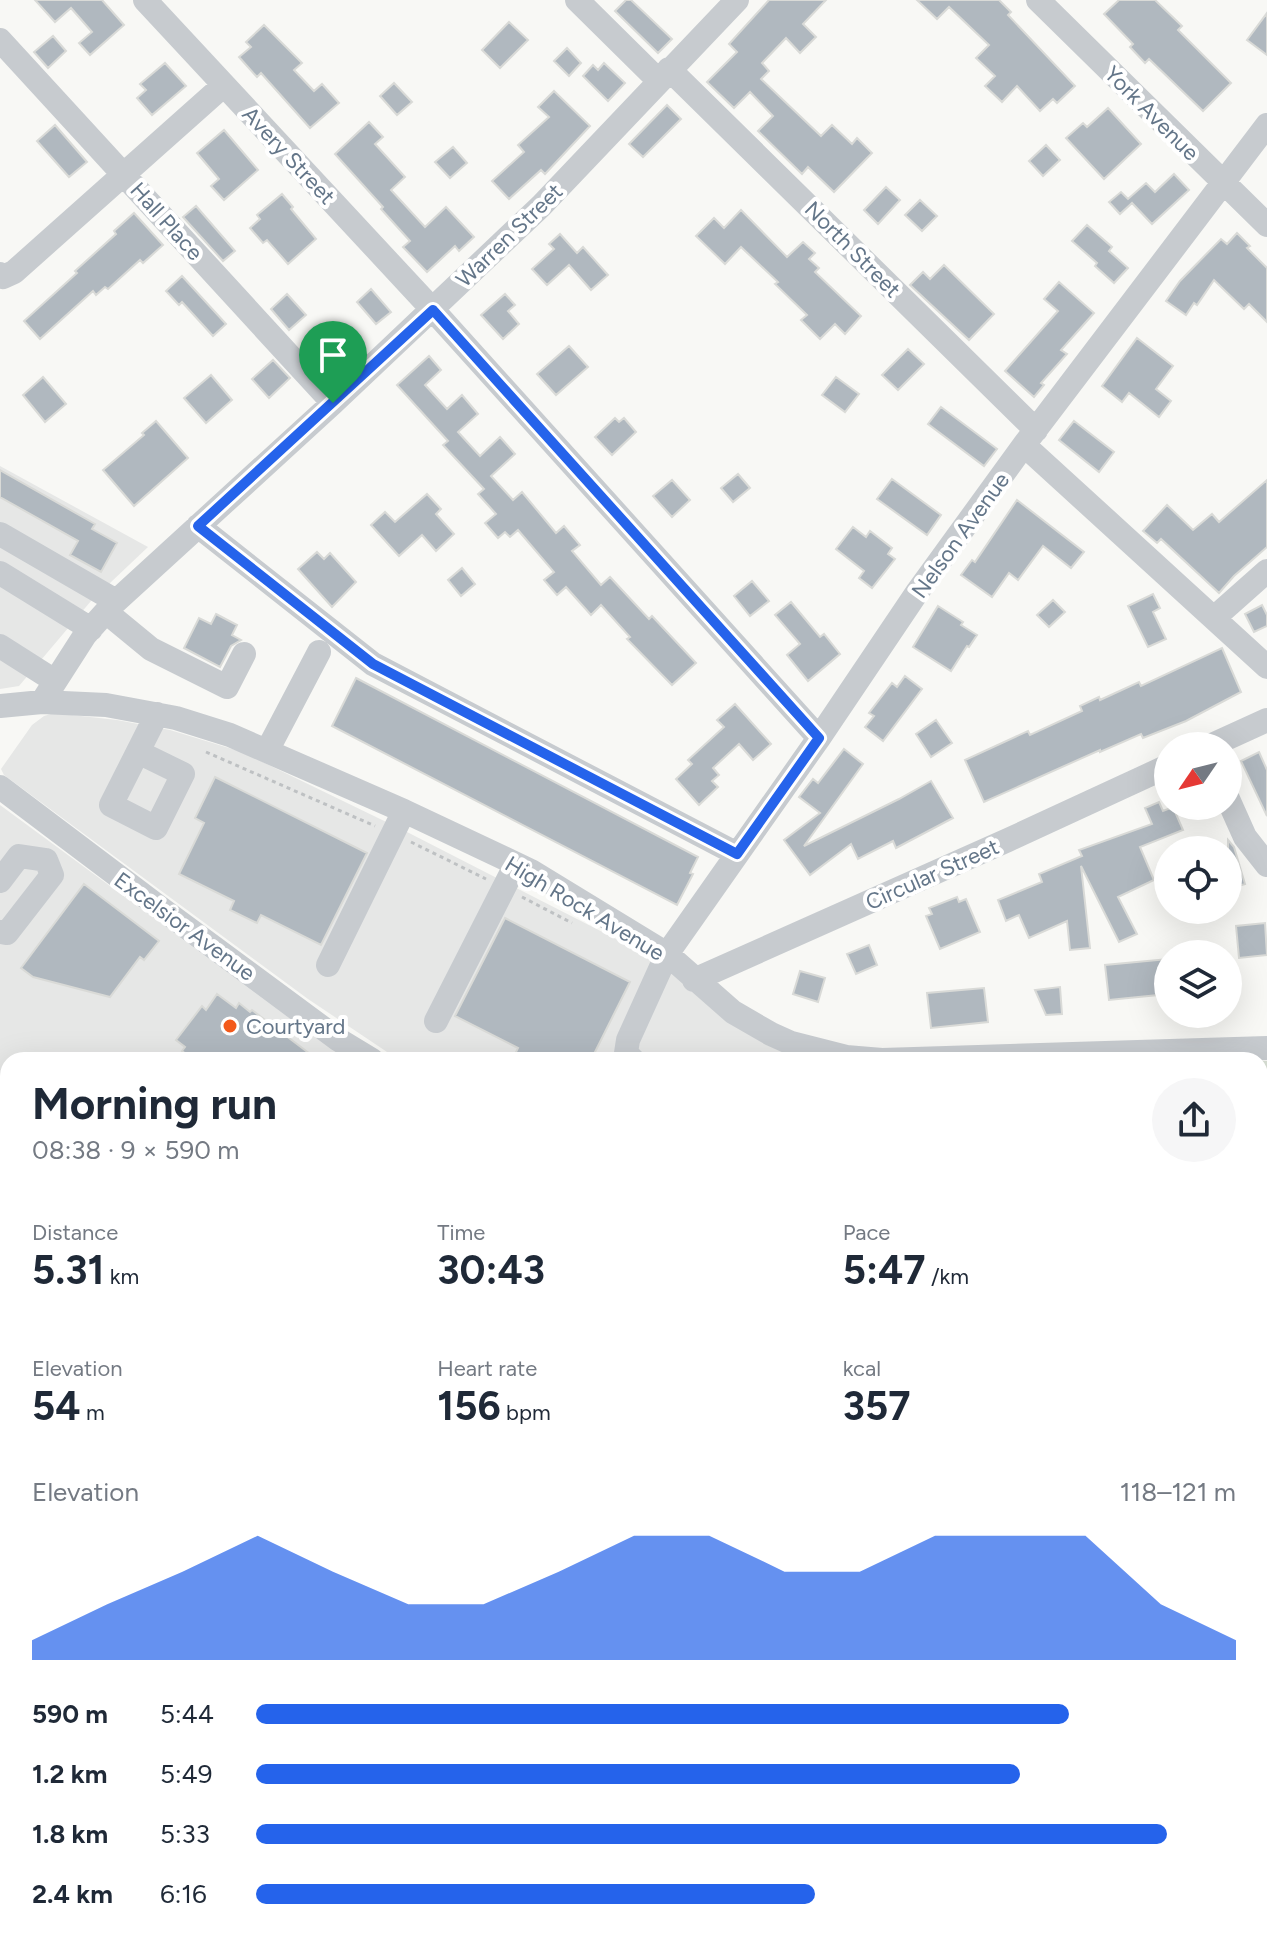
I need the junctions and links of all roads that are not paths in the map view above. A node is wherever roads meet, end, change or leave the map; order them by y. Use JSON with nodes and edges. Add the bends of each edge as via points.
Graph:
{"nodes":[{"id":1,"x":145,"y":0,"type":"edge"},
{"id":2,"x":577,"y":0,"type":"edge"},
{"id":3,"x":737,"y":0,"type":"edge"},
{"id":4,"x":1038,"y":0,"type":"edge"},
{"id":5,"x":0,"y":40,"type":"edge"},
{"id":6,"x":664,"y":75,"type":"junction"},
{"id":7,"x":224,"y":85,"type":"junction"},
{"id":8,"x":1267,"y":125,"type":"edge"},
{"id":9,"x":124,"y":175,"type":"junction"},
{"id":10,"x":1223,"y":183,"type":"junction"},
{"id":11,"x":1267,"y":225,"type":"edge"},
{"id":12,"x":2,"y":276,"type":"edge"},
{"id":13,"x":433,"y":310,"type":"junction"},
{"id":14,"x":333,"y":403,"type":"junction"},
{"id":15,"x":1030,"y":438,"type":"junction"},
{"id":16,"x":198,"y":526,"type":"junction"},
{"id":17,"x":0,"y":534,"type":"edge"},
{"id":18,"x":1267,"y":571,"type":"edge"},
{"id":19,"x":0,"y":573,"type":"edge"},
{"id":20,"x":104,"y":614,"type":"junction"},
{"id":21,"x":1214,"y":618,"type":"junction"},
{"id":22,"x":0,"y":646,"type":"edge"},
{"id":23,"x":319,"y":652,"type":"dead end"},
{"id":24,"x":244,"y":654,"type":"dead end"},
{"id":25,"x":1267,"y":667,"type":"edge"},
{"id":26,"x":55,"y":681,"type":"junction"},
{"id":27,"x":42,"y":702,"type":"junction"},
{"id":28,"x":0,"y":706,"type":"edge"},
{"id":29,"x":157,"y":714,"type":"junction"},
{"id":30,"x":1267,"y":720,"type":"edge"},
{"id":31,"x":1241,"y":732,"type":"edge"},
{"id":32,"x":819,"y":738,"type":"junction"},
{"id":33,"x":267,"y":751,"type":"junction"},
{"id":34,"x":138,"y":752,"type":"dead end"},
{"id":35,"x":1154,"y":772,"type":"edge"},
{"id":36,"x":0,"y":787,"type":"edge"},
{"id":37,"x":404,"y":811,"type":"junction"},
{"id":38,"x":1237,"y":820,"type":"edge"},
{"id":39,"x":65,"y":836,"type":"junction"},
{"id":40,"x":737,"y":854,"type":"junction"},
{"id":41,"x":46,"y":860,"type":"junction"},
{"id":42,"x":516,"y":864,"type":"junction"},
{"id":43,"x":1267,"y":865,"type":"edge"},
{"id":44,"x":0,"y":881,"type":"edge"},
{"id":45,"x":0,"y":932,"type":"edge"},
{"id":46,"x":667,"y":954,"type":"junction"},
{"id":47,"x":328,"y":965,"type":"dead end"},
{"id":48,"x":694,"y":980,"type":"junction"},
{"id":49,"x":436,"y":1021,"type":"dead end"},
{"id":50,"x":1267,"y":1048,"type":"edge"},
{"id":51,"x":360,"y":1052,"type":"edge"},
{"id":52,"x":626,"y":1052,"type":"edge"},
{"id":53,"x":785,"y":1052,"type":"edge"},
{"id":54,"x":1139,"y":1052,"type":"edge"}],
"edges":[{"from":1,"to":7,"type":"street","name":"Avery Street"},
{"from":2,"to":6,"type":"street","name":"North Street"},
{"from":3,"to":6,"type":"street","name":"Warren Street"},
{"from":4,"to":10,"type":"street","name":"York Avenue"},
{"from":5,"to":9,"type":"street","name":"Hall Place"},
{"from":6,"to":13,"type":"street","name":"Warren Street","via":[[541,206]]},
{"from":6,"to":15,"type":"street","name":"North Street"},
{"from":7,"to":9,"type":"street"},
{"from":7,"to":13,"type":"street","name":"Avery Street"},
{"from":8,"to":10,"type":"street","name":"Nelson Avenue"},
{"from":9,"to":12,"type":"street","via":[[14,272]]},
{"from":9,"to":14,"type":"street","name":"Hall Place"},
{"from":10,"to":11,"type":"street","name":"York Avenue"},
{"from":10,"to":15,"type":"street","name":"Nelson Avenue"},
{"from":13,"to":14,"type":"street","name":"Warren Street"},
{"from":13,"to":32,"type":"street","name":"Avery Street"},
{"from":14,"to":16,"type":"street","name":"Warren Street"},
{"from":15,"to":21,"type":"street","name":"North Street"},
{"from":15,"to":32,"type":"street","name":"Nelson Avenue"},
{"from":16,"to":20,"type":"street","name":"Warren Street"},
{"from":16,"to":40,"type":"street","via":[[373,664]]},
{"from":17,"to":20,"type":"street"},
{"from":18,"to":21,"type":"street"},
{"from":19,"to":20,"type":"street"},
{"from":20,"to":24,"type":"street","via":[[151,649],[227,687]]},
{"from":20,"to":26,"type":"street","name":"Warren Street"},
{"from":21,"to":25,"type":"street","name":"North Street"},
{"from":22,"to":26,"type":"street"},
{"from":23,"to":33,"type":"street"},
{"from":26,"to":27,"type":"street","name":"Warren Street"},
{"from":27,"to":28,"type":"street","name":"High Rock Avenue"},
{"from":27,"to":29,"type":"street","name":"High Rock Avenue"},
{"from":29,"to":33,"type":"street","name":"High Rock Avenue"},
{"from":29,"to":34,"type":"street"},
{"from":30,"to":31,"type":"street"},
{"from":32,"to":40,"type":"street","name":"Nelson Avenue"},
{"from":33,"to":37,"type":"street","name":"High Rock Avenue"},
{"from":35,"to":48,"type":"street","name":"Circular Street"},
{"from":36,"to":39,"type":"street","name":"Excelsior Avenue"},
{"from":37,"to":42,"type":"street","name":"High Rock Avenue"},
{"from":37,"to":47,"type":"street"},
{"from":38,"to":43,"type":"street"},
{"from":39,"to":41,"type":"street"},
{"from":39,"to":51,"type":"street","name":"Excelsior Avenue"},
{"from":40,"to":46,"type":"street","name":"Nelson Avenue"},
{"from":41,"to":44,"type":"street","via":[[19,856]]},
{"from":41,"to":45,"type":"street","via":[[52,875],[7,933]]},
{"from":42,"to":46,"type":"street","name":"High Rock Avenue"},
{"from":42,"to":49,"type":"street"},
{"from":46,"to":48,"type":"street","name":"High Rock Avenue"},
{"from":46,"to":52,"type":"street","name":"Nelson Avenue"},
{"from":48,"to":53,"type":"street","name":"High Rock Avenue"},
{"from":50,"to":54,"type":"street","name":"High Rock Avenue"}]}
